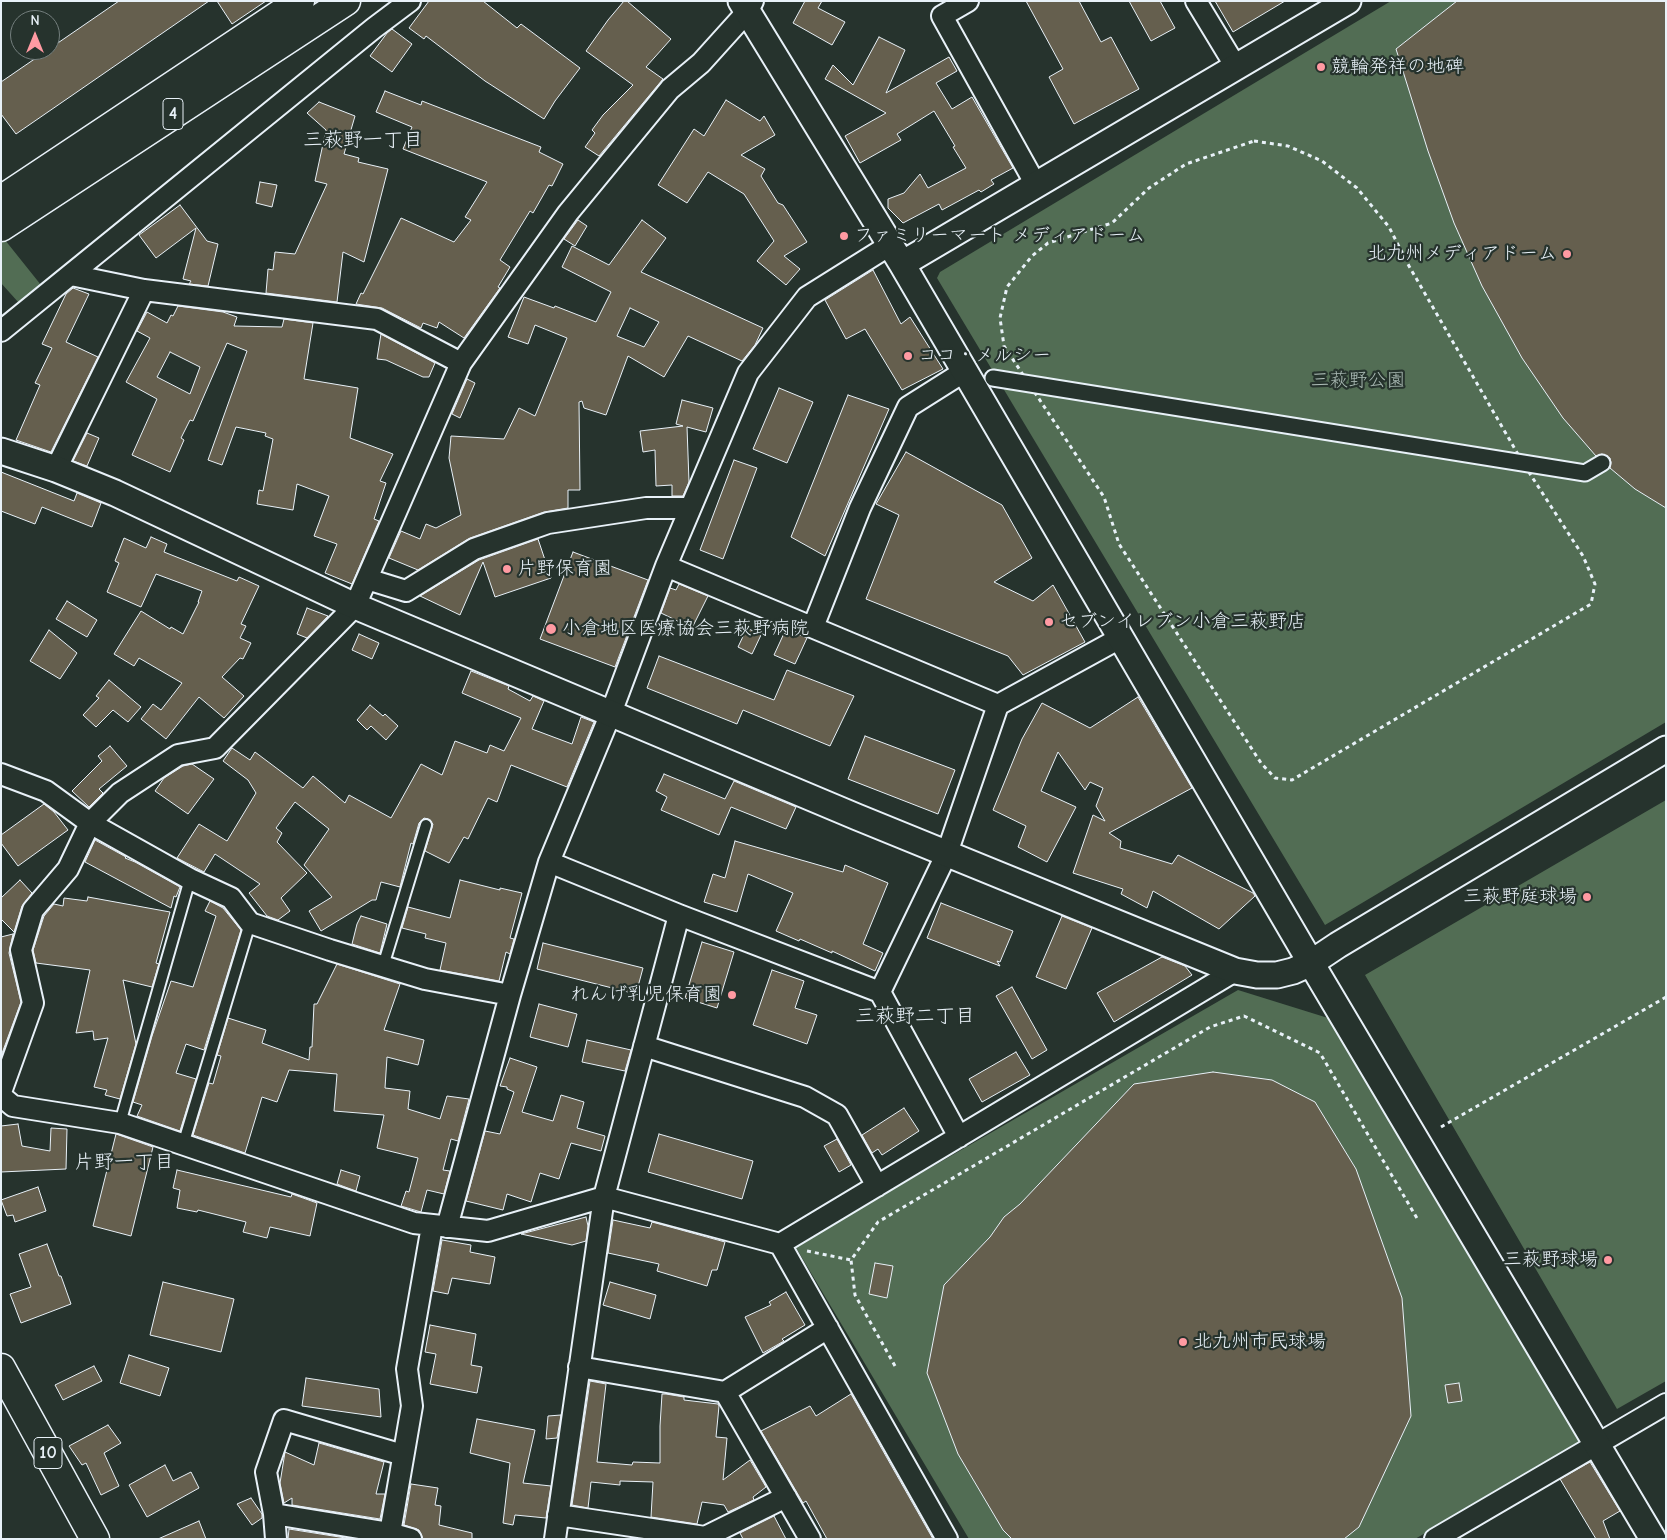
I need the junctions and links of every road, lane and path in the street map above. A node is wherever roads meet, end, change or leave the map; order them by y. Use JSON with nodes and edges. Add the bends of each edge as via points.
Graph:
{"nodes":[{"id":1,"x":300,"y":1,"type":"edge"},
{"id":2,"x":346,"y":1,"type":"edge"},
{"id":3,"x":410,"y":1,"type":"edge"},
{"id":4,"x":968,"y":1,"type":"edge"},
{"id":5,"x":1196,"y":1,"type":"edge"},
{"id":6,"x":1348,"y":1,"type":"edge"},
{"id":7,"x":747,"y":5,"type":"edge"},
{"id":8,"x":1236,"y":67,"type":"junction"},
{"id":9,"x":1036,"y":185,"type":"junction"},
{"id":10,"x":1,"y":200,"type":"edge"},
{"id":11,"x":1,"y":227,"type":"edge"},
{"id":12,"x":896,"y":254,"type":"junction"},
{"id":13,"x":71,"y":275,"type":"junction"},
{"id":14,"x":144,"y":290,"type":"junction"},
{"id":15,"x":1,"y":331,"type":"edge"},
{"id":16,"x":461,"y":363,"type":"junction"},
{"id":17,"x":965,"y":371,"type":"junction"},
{"id":18,"x":993,"y":378,"type":"dead end"},
{"id":19,"x":1029,"y":384,"type":"junction"},
{"id":20,"x":1,"y":451,"type":"edge"},
{"id":21,"x":1602,"y":462,"type":"dead end"},
{"id":22,"x":1523,"y":464,"type":"junction"},
{"id":23,"x":56,"y":469,"type":"junction"},
{"id":24,"x":690,"y":508,"type":"junction"},
{"id":25,"x":666,"y":566,"type":"junction"},
{"id":26,"x":367,"y":578,"type":"junction"},
{"id":27,"x":355,"y":606,"type":"junction"},
{"id":28,"x":813,"y":627,"type":"junction"},
{"id":29,"x":1122,"y":637,"type":"junction"},
{"id":30,"x":998,"y":705,"type":"junction"},
{"id":31,"x":611,"y":713,"type":"junction"},
{"id":32,"x":1666,"y":749,"type":"edge"},
{"id":33,"x":1,"y":774,"type":"edge"},
{"id":34,"x":90,"y":824,"type":"junction"},
{"id":35,"x":426,"y":825,"type":"dead end"},
{"id":36,"x":947,"y":853,"type":"junction"},
{"id":37,"x":549,"y":862,"type":"junction"},
{"id":38,"x":190,"y":879,"type":"junction"},
{"id":39,"x":679,"y":915,"type":"junction"},
{"id":40,"x":250,"y":923,"type":"junction"},
{"id":41,"x":1311,"y":963,"type":"junction"},
{"id":42,"x":383,"y":966,"type":"junction"},
{"id":43,"x":1235,"y":971,"type":"junction"},
{"id":44,"x":880,"y":992,"type":"junction"},
{"id":45,"x":510,"y":995,"type":"junction"},
{"id":46,"x":1666,"y":997,"type":"edge"},
{"id":47,"x":644,"y":1046,"type":"junction"},
{"id":48,"x":1,"y":1092,"type":"edge"},
{"id":49,"x":1,"y":1096,"type":"edge"},
{"id":50,"x":120,"y":1123,"type":"junction"},
{"id":51,"x":1441,"y":1127,"type":"dead end"},
{"id":52,"x":959,"y":1137,"type":"junction"},
{"id":53,"x":183,"y":1145,"type":"junction"},
{"id":54,"x":877,"y":1186,"type":"junction"},
{"id":55,"x":604,"y":1197,"type":"junction"},
{"id":56,"x":1418,"y":1220,"type":"dead end"},
{"id":57,"x":439,"y":1226,"type":"junction"},
{"id":58,"x":781,"y":1245,"type":"junction"},
{"id":59,"x":851,"y":1260,"type":"junction"},
{"id":60,"x":828,"y":1328,"type":"junction"},
{"id":61,"x":895,"y":1366,"type":"dead end"},
{"id":62,"x":580,"y":1367,"type":"junction"},
{"id":63,"x":1,"y":1368,"type":"edge"},
{"id":64,"x":726,"y":1392,"type":"junction"},
{"id":65,"x":1666,"y":1404,"type":"edge"},
{"id":66,"x":1596,"y":1444,"type":"junction"},
{"id":67,"x":403,"y":1455,"type":"junction"},
{"id":68,"x":786,"y":1497,"type":"junction"},
{"id":69,"x":274,"y":1514,"type":"junction"},
{"id":70,"x":558,"y":1515,"type":"junction"},
{"id":71,"x":390,"y":1536,"type":"edge"},
{"id":72,"x":95,"y":1539,"type":"edge"},
{"id":73,"x":276,"y":1539,"type":"edge"},
{"id":74,"x":411,"y":1539,"type":"edge"},
{"id":75,"x":555,"y":1539,"type":"edge"},
{"id":76,"x":810,"y":1539,"type":"edge"},
{"id":77,"x":947,"y":1539,"type":"edge"},
{"id":78,"x":1435,"y":1539,"type":"edge"},
{"id":79,"x":1653,"y":1539,"type":"edge"}],
"edges":[{"from":1,"to":10,"type":"highway","number":"4"},
{"from":2,"to":11,"type":"highway","number":"4"},
{"from":3,"to":13,"type":"street"},
{"from":4,"to":9,"type":"street","via":[[942,16]]},
{"from":5,"to":8,"type":"street"},
{"from":6,"to":8,"type":"street"},
{"from":7,"to":12,"type":"street"},
{"from":7,"to":16,"type":"street","via":[[701,63],[670,89],[568,213]]},
{"from":8,"to":9,"type":"street"},
{"from":9,"to":12,"type":"street"},
{"from":12,"to":17,"type":"street"},
{"from":12,"to":24,"type":"street","via":[[807,297],[748,374]]},
{"from":13,"to":14,"type":"street"},
{"from":13,"to":15,"type":"street"},
{"from":14,"to":16,"type":"street","via":[[377,319]]},
{"from":14,"to":23,"type":"street"},
{"from":16,"to":26,"type":"street"},
{"from":17,"to":28,"type":"street","via":[[908,407],[860,508]]},
{"from":17,"to":29,"type":"street"},
{"from":18,"to":19,"type":"street"},
{"from":19,"to":22,"type":"street"},
{"from":19,"to":22,"type":"path","via":[[1004,346],[1000,318],[1007,287],[1032,256],[1048,243],[1112,223],[1149,188],[1186,164],[1254,141],[1288,146],[1322,161],[1357,188],[1389,227]]},
{"from":19,"to":22,"type":"path","via":[[1104,497],[1119,544],[1261,763],[1274,778],[1292,780],[1590,604],[1595,584],[1583,556]]},
{"from":20,"to":23,"type":"street"},
{"from":21,"to":22,"type":"street","via":[[1584,473]]},
{"from":23,"to":27,"type":"street","via":[[115,493]]},
{"from":24,"to":25,"type":"street"},
{"from":24,"to":26,"type":"street","via":[[646,508],[548,523],[474,549],[406,591]]},
{"from":25,"to":28,"type":"street"},
{"from":25,"to":31,"type":"street"},
{"from":26,"to":27,"type":"street"},
{"from":27,"to":31,"type":"street"},
{"from":27,"to":34,"type":"street","via":[[215,748],[178,755],[120,793]]},
{"from":28,"to":30,"type":"street"},
{"from":29,"to":30,"type":"street"},
{"from":29,"to":41,"type":"street"},
{"from":30,"to":36,"type":"street"},
{"from":31,"to":36,"type":"street"},
{"from":31,"to":37,"type":"street"},
{"from":32,"to":41,"type":"street"},
{"from":33,"to":34,"type":"street","via":[[46,791]]},
{"from":34,"to":38,"type":"street"},
{"from":34,"to":48,"type":"street","via":[[68,869],[33,910],[21,950],[33,1003]]},
{"from":35,"to":42,"type":"lane"},
{"from":36,"to":43,"type":"street"},
{"from":36,"to":44,"type":"street"},
{"from":37,"to":39,"type":"street"},
{"from":37,"to":45,"type":"street"},
{"from":38,"to":40,"type":"street","via":[[231,898]]},
{"from":38,"to":50,"type":"lane"},
{"from":39,"to":44,"type":"street"},
{"from":39,"to":47,"type":"street"},
{"from":40,"to":42,"type":"street"},
{"from":40,"to":53,"type":"lane"},
{"from":41,"to":43,"type":"street","via":[[1277,975]]},
{"from":41,"to":66,"type":"street"},
{"from":42,"to":45,"type":"street","via":[[425,979]]},
{"from":43,"to":52,"type":"street"},
{"from":44,"to":52,"type":"street"},
{"from":45,"to":57,"type":"street"},
{"from":46,"to":51,"type":"path"},
{"from":47,"to":54,"type":"street","via":[[805,1097],[837,1115]]},
{"from":47,"to":55,"type":"street"},
{"from":49,"to":50,"type":"street","via":[[13,1106]]},
{"from":50,"to":53,"type":"street"},
{"from":52,"to":54,"type":"street"},
{"from":53,"to":57,"type":"street","via":[[414,1223]]},
{"from":54,"to":58,"type":"street"},
{"from":55,"to":57,"type":"street","via":[[488,1231]]},
{"from":55,"to":58,"type":"street"},
{"from":55,"to":62,"type":"street"},
{"from":56,"to":59,"type":"path","via":[[1320,1053],[1244,1016],[1210,1027],[878,1222]]},
{"from":57,"to":67,"type":"street","via":[[407,1370],[412,1406]]},
{"from":58,"to":59,"type":"path"},
{"from":58,"to":60,"type":"street"},
{"from":59,"to":61,"type":"path","via":[[855,1295]]},
{"from":60,"to":64,"type":"street"},
{"from":60,"to":77,"type":"street"},
{"from":62,"to":64,"type":"street"},
{"from":62,"to":70,"type":"street"},
{"from":63,"to":72,"type":"highway","number":"10"},
{"from":64,"to":68,"type":"street"},
{"from":65,"to":66,"type":"street"},
{"from":66,"to":78,"type":"street"},
{"from":66,"to":79,"type":"street"},
{"from":67,"to":69,"type":"street","via":[[284,1420],[266,1472]]},
{"from":67,"to":71,"type":"street"},
{"from":68,"to":70,"type":"street","via":[[704,1537]]},
{"from":68,"to":76,"type":"street"},
{"from":69,"to":71,"type":"street"},
{"from":69,"to":73,"type":"street"},
{"from":70,"to":75,"type":"street"},
{"from":71,"to":74,"type":"street"}]}
